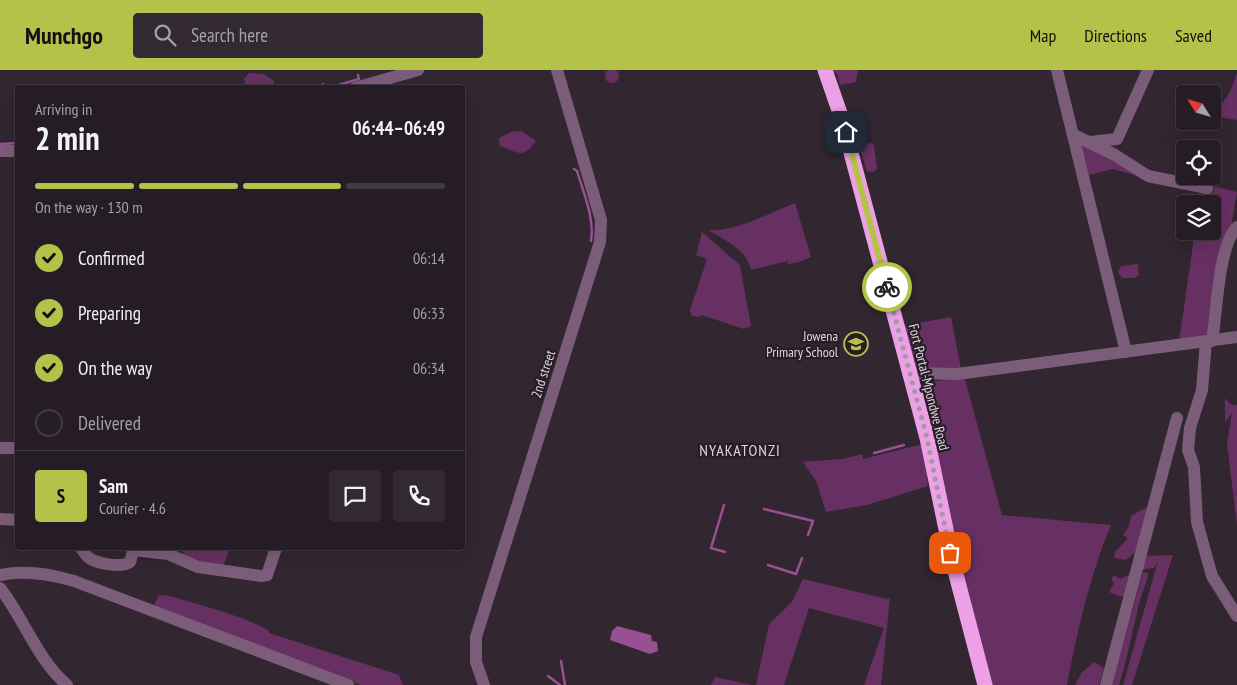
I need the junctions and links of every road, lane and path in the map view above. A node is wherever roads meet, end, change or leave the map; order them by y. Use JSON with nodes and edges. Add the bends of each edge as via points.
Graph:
{"nodes":[{"id":1,"x":418,"y":70,"type":"edge"},
{"id":2,"x":557,"y":70,"type":"edge"},
{"id":3,"x":825,"y":70,"type":"edge"},
{"id":4,"x":1057,"y":70,"type":"edge"},
{"id":5,"x":1148,"y":70,"type":"edge"},
{"id":6,"x":402,"y":81,"type":"edge"},
{"id":7,"x":375,"y":85,"type":"edge"},
{"id":8,"x":1074,"y":135,"type":"junction"},
{"id":9,"x":1088,"y":142,"type":"junction"},
{"id":10,"x":0,"y":151,"type":"edge"},
{"id":11,"x":15,"y":151,"type":"edge"},
{"id":12,"x":1207,"y":188,"type":"dead end"},
{"id":13,"x":1237,"y":227,"type":"edge"},
{"id":14,"x":1237,"y":337,"type":"edge"},
{"id":15,"x":1209,"y":341,"type":"junction"},
{"id":16,"x":1126,"y":352,"type":"junction"},
{"id":17,"x":908,"y":373,"type":"junction"},
{"id":18,"x":1178,"y":418,"type":"dead end"},
{"id":19,"x":1190,"y":430,"type":"junction"},
{"id":20,"x":1170,"y":445,"type":"junction"},
{"id":21,"x":0,"y":448,"type":"edge"},
{"id":22,"x":15,"y":448,"type":"edge"},
{"id":23,"x":0,"y":519,"type":"edge"},
{"id":24,"x":15,"y":520,"type":"edge"},
{"id":25,"x":82,"y":550,"type":"edge"},
{"id":26,"x":134,"y":550,"type":"edge"},
{"id":27,"x":168,"y":550,"type":"edge"},
{"id":28,"x":275,"y":550,"type":"edge"},
{"id":29,"x":0,"y":575,"type":"edge"},
{"id":30,"x":0,"y":588,"type":"edge"},
{"id":31,"x":1237,"y":616,"type":"edge"},
{"id":32,"x":68,"y":685,"type":"edge"},
{"id":33,"x":348,"y":685,"type":"edge"},
{"id":34,"x":484,"y":685,"type":"edge"},
{"id":35,"x":985,"y":685,"type":"edge"},
{"id":36,"x":1106,"y":685,"type":"edge"}],
"edges":[{"from":1,"to":6,"type":"street"},
{"from":2,"to":34,"type":"street","name":"2nd street","via":[[601,220],[600,242],[476,637],[476,662]]},
{"from":3,"to":17,"type":"highway","name":"Fort Portal-Mpondwe Road","via":[[842,119]]},
{"from":4,"to":8,"type":"street"},
{"from":5,"to":9,"type":"street","via":[[1117,140]]},
{"from":6,"to":7,"type":"street"},
{"from":8,"to":9,"type":"street"},
{"from":8,"to":16,"type":"street"},
{"from":9,"to":12,"type":"street","via":[[1148,176]]},
{"from":10,"to":11,"type":"street"},
{"from":13,"to":15,"type":"street","via":[[1228,244]]},
{"from":14,"to":15,"type":"street"},
{"from":15,"to":16,"type":"street"},
{"from":15,"to":19,"type":"street","via":[[1202,390]]},
{"from":16,"to":17,"type":"street","via":[[957,374]]},
{"from":17,"to":35,"type":"highway","name":"Fort Portal-Mpondwe Road","via":[[927,438],[952,563]]},
{"from":18,"to":20,"type":"street"},
{"from":19,"to":20,"type":"street"},
{"from":19,"to":31,"type":"street","via":[[1188,450],[1194,467],[1197,522],[1212,576]]},
{"from":20,"to":36,"type":"street"},
{"from":21,"to":22,"type":"street"},
{"from":23,"to":24,"type":"street"},
{"from":25,"to":26,"type":"street","via":[[88,558],[124,566],[130,562]]},
{"from":27,"to":28,"type":"street","via":[[198,567],[261,576],[267,575]]},
{"from":29,"to":33,"type":"street","via":[[19,572],[74,581]]},
{"from":30,"to":32,"type":"street","via":[[44,662]]}]}
